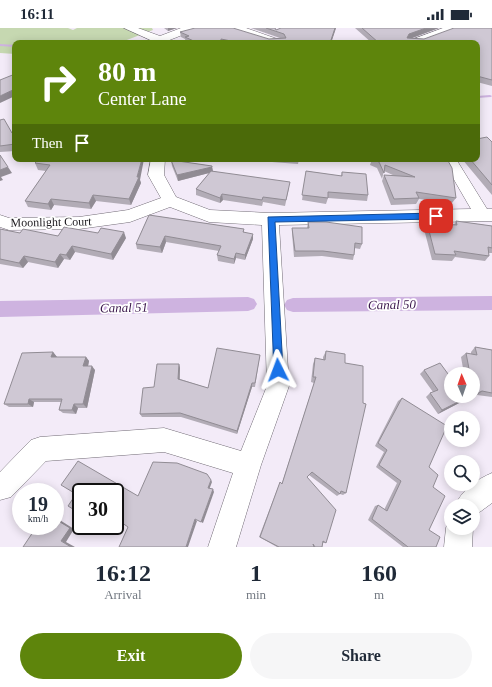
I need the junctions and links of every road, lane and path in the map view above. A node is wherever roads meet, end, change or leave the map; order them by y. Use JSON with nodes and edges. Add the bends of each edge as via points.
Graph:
{"nodes":[{"id":1,"x":129,"y":28,"type":"edge"},
{"id":2,"x":199,"y":28,"type":"edge"},
{"id":3,"x":232,"y":28,"type":"edge"},
{"id":4,"x":276,"y":28,"type":"edge"},
{"id":5,"x":452,"y":28,"type":"edge"},
{"id":6,"x":264,"y":37,"type":"junction"},
{"id":7,"x":159,"y":40,"type":"edge"},
{"id":8,"x":164,"y":40,"type":"edge"},
{"id":9,"x":272,"y":40,"type":"edge"},
{"id":10,"x":420,"y":40,"type":"edge"},
{"id":11,"x":158,"y":162,"type":"edge"},
{"id":12,"x":452,"y":162,"type":"edge"},
{"id":13,"x":170,"y":201,"type":"junction"},
{"id":14,"x":487,"y":215,"type":"edge"},
{"id":15,"x":270,"y":219,"type":"junction"},
{"id":16,"x":0,"y":222,"type":"edge"},
{"id":17,"x":248,"y":465,"type":"junction"},
{"id":18,"x":492,"y":486,"type":"edge"},
{"id":19,"x":2,"y":488,"type":"dead end"},
{"id":20,"x":476,"y":499,"type":"edge"},
{"id":21,"x":459,"y":535,"type":"edge"},
{"id":22,"x":222,"y":547,"type":"edge"},
{"id":23,"x":458,"y":547,"type":"edge"}],
"edges":[{"from":1,"to":7,"type":"street"},
{"from":2,"to":8,"type":"street","via":[[188,29]]},
{"from":3,"to":6,"type":"street"},
{"from":4,"to":6,"type":"street"},
{"from":5,"to":10,"type":"street"},
{"from":6,"to":9,"type":"street"},
{"from":11,"to":13,"type":"street","via":[[156,175]]},
{"from":12,"to":14,"type":"street"},
{"from":13,"to":15,"type":"street","via":[[209,216]]},
{"from":13,"to":16,"type":"street","name":"Moonlight Court","via":[[130,216],[79,224]]},
{"from":14,"to":15,"type":"street"},
{"from":15,"to":17,"type":"street","via":[[278,386]]},
{"from":17,"to":19,"type":"street","via":[[164,440],[40,450]]},
{"from":17,"to":22,"type":"street"},
{"from":18,"to":20,"type":"street"},
{"from":21,"to":23,"type":"street"}]}
